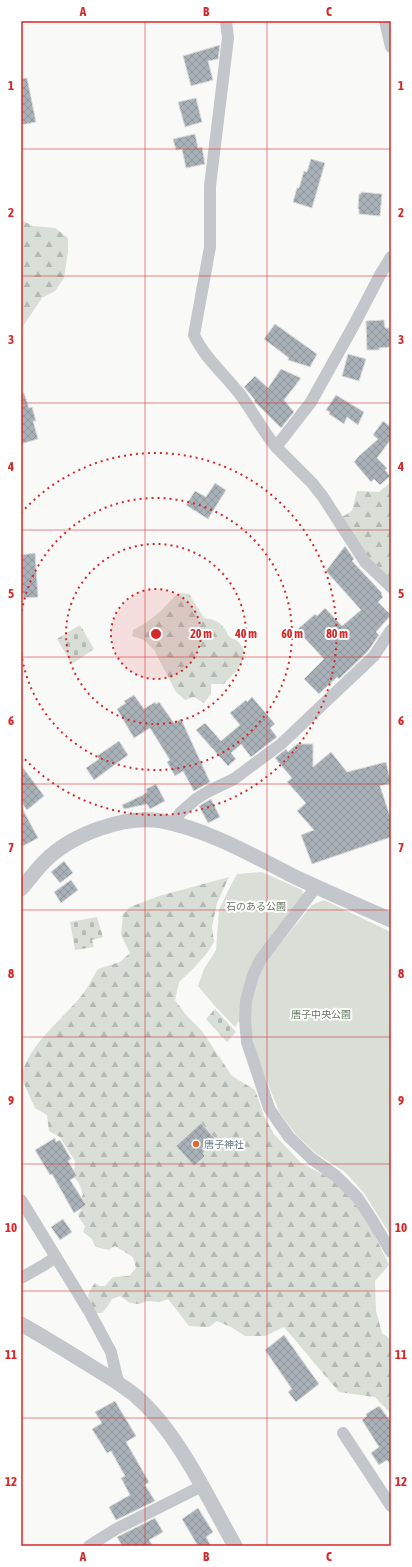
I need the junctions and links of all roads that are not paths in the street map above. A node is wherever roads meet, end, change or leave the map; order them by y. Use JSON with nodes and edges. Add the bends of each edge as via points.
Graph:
{"nodes":[{"id":1,"x":226,"y":21,"type":"edge"},
{"id":2,"x":384,"y":21,"type":"edge"},
{"id":3,"x":391,"y":46,"type":"edge"},
{"id":4,"x":391,"y":257,"type":"edge"},
{"id":5,"x":276,"y":447,"type":"junction"},
{"id":6,"x":391,"y":587,"type":"edge"},
{"id":7,"x":391,"y":630,"type":"edge"},
{"id":8,"x":174,"y":824,"type":"junction"},
{"id":9,"x":316,"y":887,"type":"junction"},
{"id":10,"x":21,"y":889,"type":"edge"},
{"id":11,"x":391,"y":920,"type":"edge"},
{"id":12,"x":21,"y":1200,"type":"edge"},
{"id":13,"x":391,"y":1252,"type":"edge"},
{"id":14,"x":56,"y":1256,"type":"junction"},
{"id":15,"x":21,"y":1278,"type":"edge"},
{"id":16,"x":21,"y":1324,"type":"edge"},
{"id":17,"x":118,"y":1382,"type":"junction"},
{"id":18,"x":343,"y":1433,"type":"dead end"},
{"id":19,"x":202,"y":1486,"type":"junction"},
{"id":20,"x":391,"y":1506,"type":"edge"},
{"id":21,"x":89,"y":1546,"type":"edge"},
{"id":22,"x":235,"y":1546,"type":"edge"}],
"edges":[{"from":1,"to":5,"type":"street","via":[[228,38],[210,186],[210,247],[194,335],[199,346],[240,394]]},
{"from":2,"to":3,"type":"street"},
{"from":4,"to":5,"type":"street","via":[[311,402]]},
{"from":5,"to":6,"type":"street","via":[[312,483],[365,562]]},
{"from":7,"to":8,"type":"street","via":[[374,656],[281,744],[234,779],[196,799],[180,813]]},
{"from":8,"to":9,"type":"street","via":[[216,839]]},
{"from":8,"to":10,"type":"street","via":[[161,821],[128,822],[90,832],[45,861]]},
{"from":9,"to":11,"type":"street"},
{"from":9,"to":13,"type":"street","via":[[253,975],[246,1001],[247,1042],[269,1108],[277,1120],[300,1148],[336,1176],[357,1197]]},
{"from":12,"to":14,"type":"street"},
{"from":14,"to":15,"type":"street"},
{"from":14,"to":17,"type":"street","via":[[89,1310],[110,1352]]},
{"from":16,"to":17,"type":"street"},
{"from":17,"to":19,"type":"street","via":[[154,1414],[170,1434]]},
{"from":18,"to":20,"type":"street"},
{"from":19,"to":21,"type":"street","via":[[116,1529]]},
{"from":19,"to":22,"type":"street"}]}
